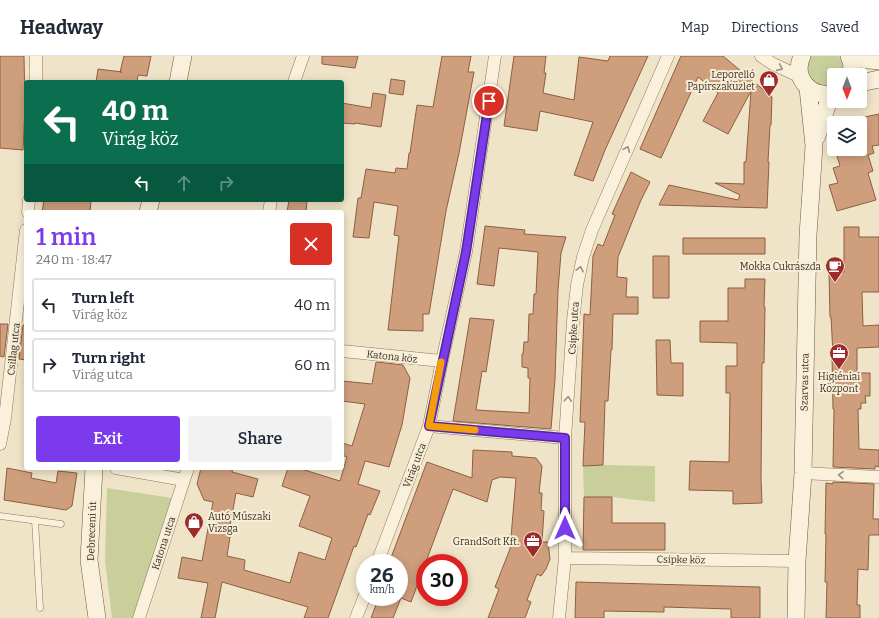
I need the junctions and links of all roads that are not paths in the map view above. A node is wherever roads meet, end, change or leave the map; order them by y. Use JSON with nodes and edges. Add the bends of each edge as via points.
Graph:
{"nodes":[{"id":1,"x":36,"y":56,"type":"edge"},
{"id":2,"x":184,"y":56,"type":"edge"},
{"id":3,"x":303,"y":56,"type":"edge"},
{"id":4,"x":495,"y":56,"type":"edge"},
{"id":5,"x":668,"y":56,"type":"edge"},
{"id":6,"x":761,"y":56,"type":"edge"},
{"id":7,"x":802,"y":56,"type":"edge"},
{"id":8,"x":850,"y":57,"type":"edge"},
{"id":9,"x":879,"y":61,"type":"edge"},
{"id":10,"x":852,"y":68,"type":"edge"},
{"id":11,"x":879,"y":79,"type":"edge"},
{"id":12,"x":36,"y":80,"type":"edge"},
{"id":13,"x":178,"y":80,"type":"edge"},
{"id":14,"x":295,"y":80,"type":"edge"},
{"id":15,"x":805,"y":82,"type":"junction"},
{"id":16,"x":867,"y":82,"type":"edge"},
{"id":17,"x":827,"y":94,"type":"edge"},
{"id":18,"x":827,"y":106,"type":"edge"},
{"id":19,"x":814,"y":146,"type":"junction"},
{"id":20,"x":24,"y":248,"type":"edge"},
{"id":21,"x":344,"y":351,"type":"edge"},
{"id":22,"x":442,"y":361,"type":"junction"},
{"id":23,"x":429,"y":426,"type":"junction"},
{"id":24,"x":565,"y":438,"type":"junction"},
{"id":25,"x":0,"y":444,"type":"edge"},
{"id":26,"x":94,"y":470,"type":"edge"},
{"id":27,"x":127,"y":470,"type":"edge"},
{"id":28,"x":187,"y":470,"type":"edge"},
{"id":29,"x":803,"y":473,"type":"junction"},
{"id":30,"x":879,"y":478,"type":"edge"},
{"id":31,"x":184,"y":480,"type":"junction"},
{"id":32,"x":0,"y":516,"type":"edge"},
{"id":33,"x":36,"y":520,"type":"junction"},
{"id":34,"x":61,"y":524,"type":"dead end"},
{"id":35,"x":380,"y":554,"type":"edge"},
{"id":36,"x":566,"y":558,"type":"junction"},
{"id":37,"x":797,"y":561,"type":"junction"},
{"id":38,"x":361,"y":606,"type":"edge"},
{"id":39,"x":40,"y":608,"type":"dead end"},
{"id":40,"x":97,"y":618,"type":"edge"},
{"id":41,"x":138,"y":618,"type":"edge"},
{"id":42,"x":356,"y":618,"type":"edge"},
{"id":43,"x":559,"y":618,"type":"edge"},
{"id":44,"x":796,"y":618,"type":"edge"}],
"edges":[{"from":1,"to":12,"type":"street"},
{"from":2,"to":13,"type":"street"},
{"from":3,"to":14,"type":"street"},
{"from":4,"to":22,"type":"street","name":"Virág utca","via":[[466,252]]},
{"from":24,"to":5,"type":"street","name":"Csipke utca","one_way":true,"via":[[576,285],[583,257],[592,230]]},
{"from":6,"to":15,"type":"street","one_way":true},
{"from":7,"to":15,"type":"street","name":"Szarvas utca","via":[[799,68]]},
{"from":8,"to":9,"type":"street"},
{"from":8,"to":10,"type":"street"},
{"from":11,"to":16,"type":"street"},
{"from":15,"to":17,"type":"street","via":[[813,91]]},
{"from":15,"to":19,"type":"street","name":"Szarvas utca"},
{"from":18,"to":19,"type":"street","name":"Szarvas utca"},
{"from":19,"to":29,"type":"street","name":"Szarvas utca","via":[[808,235]]},
{"from":20,"to":25,"type":"street","name":"Csillag utca"},
{"from":21,"to":22,"type":"street","name":"Katona köz"},
{"from":22,"to":23,"type":"street","name":"Virág utca"},
{"from":23,"to":24,"type":"street"},
{"from":23,"to":35,"type":"street","name":"Virág utca"},
{"from":24,"to":36,"type":"street","name":"Csipke utca"},
{"from":26,"to":40,"type":"street","name":"Debreceni út","via":[[89,560]]},
{"from":27,"to":31,"type":"street"},
{"from":28,"to":31,"type":"street","name":"Katona utca"},
{"from":30,"to":29,"type":"street","one_way":true},
{"from":29,"to":37,"type":"street","name":"Szarvas utca"},
{"from":31,"to":41,"type":"street","name":"Katona utca"},
{"from":32,"to":33,"type":"lane"},
{"from":33,"to":34,"type":"lane"},
{"from":33,"to":39,"type":"lane"},
{"from":36,"to":37,"type":"street","name":"Csipke köz"},
{"from":36,"to":43,"type":"street","name":"Csipke utca"},
{"from":37,"to":44,"type":"street","name":"Szarvas utca"},
{"from":38,"to":42,"type":"street"}]}
